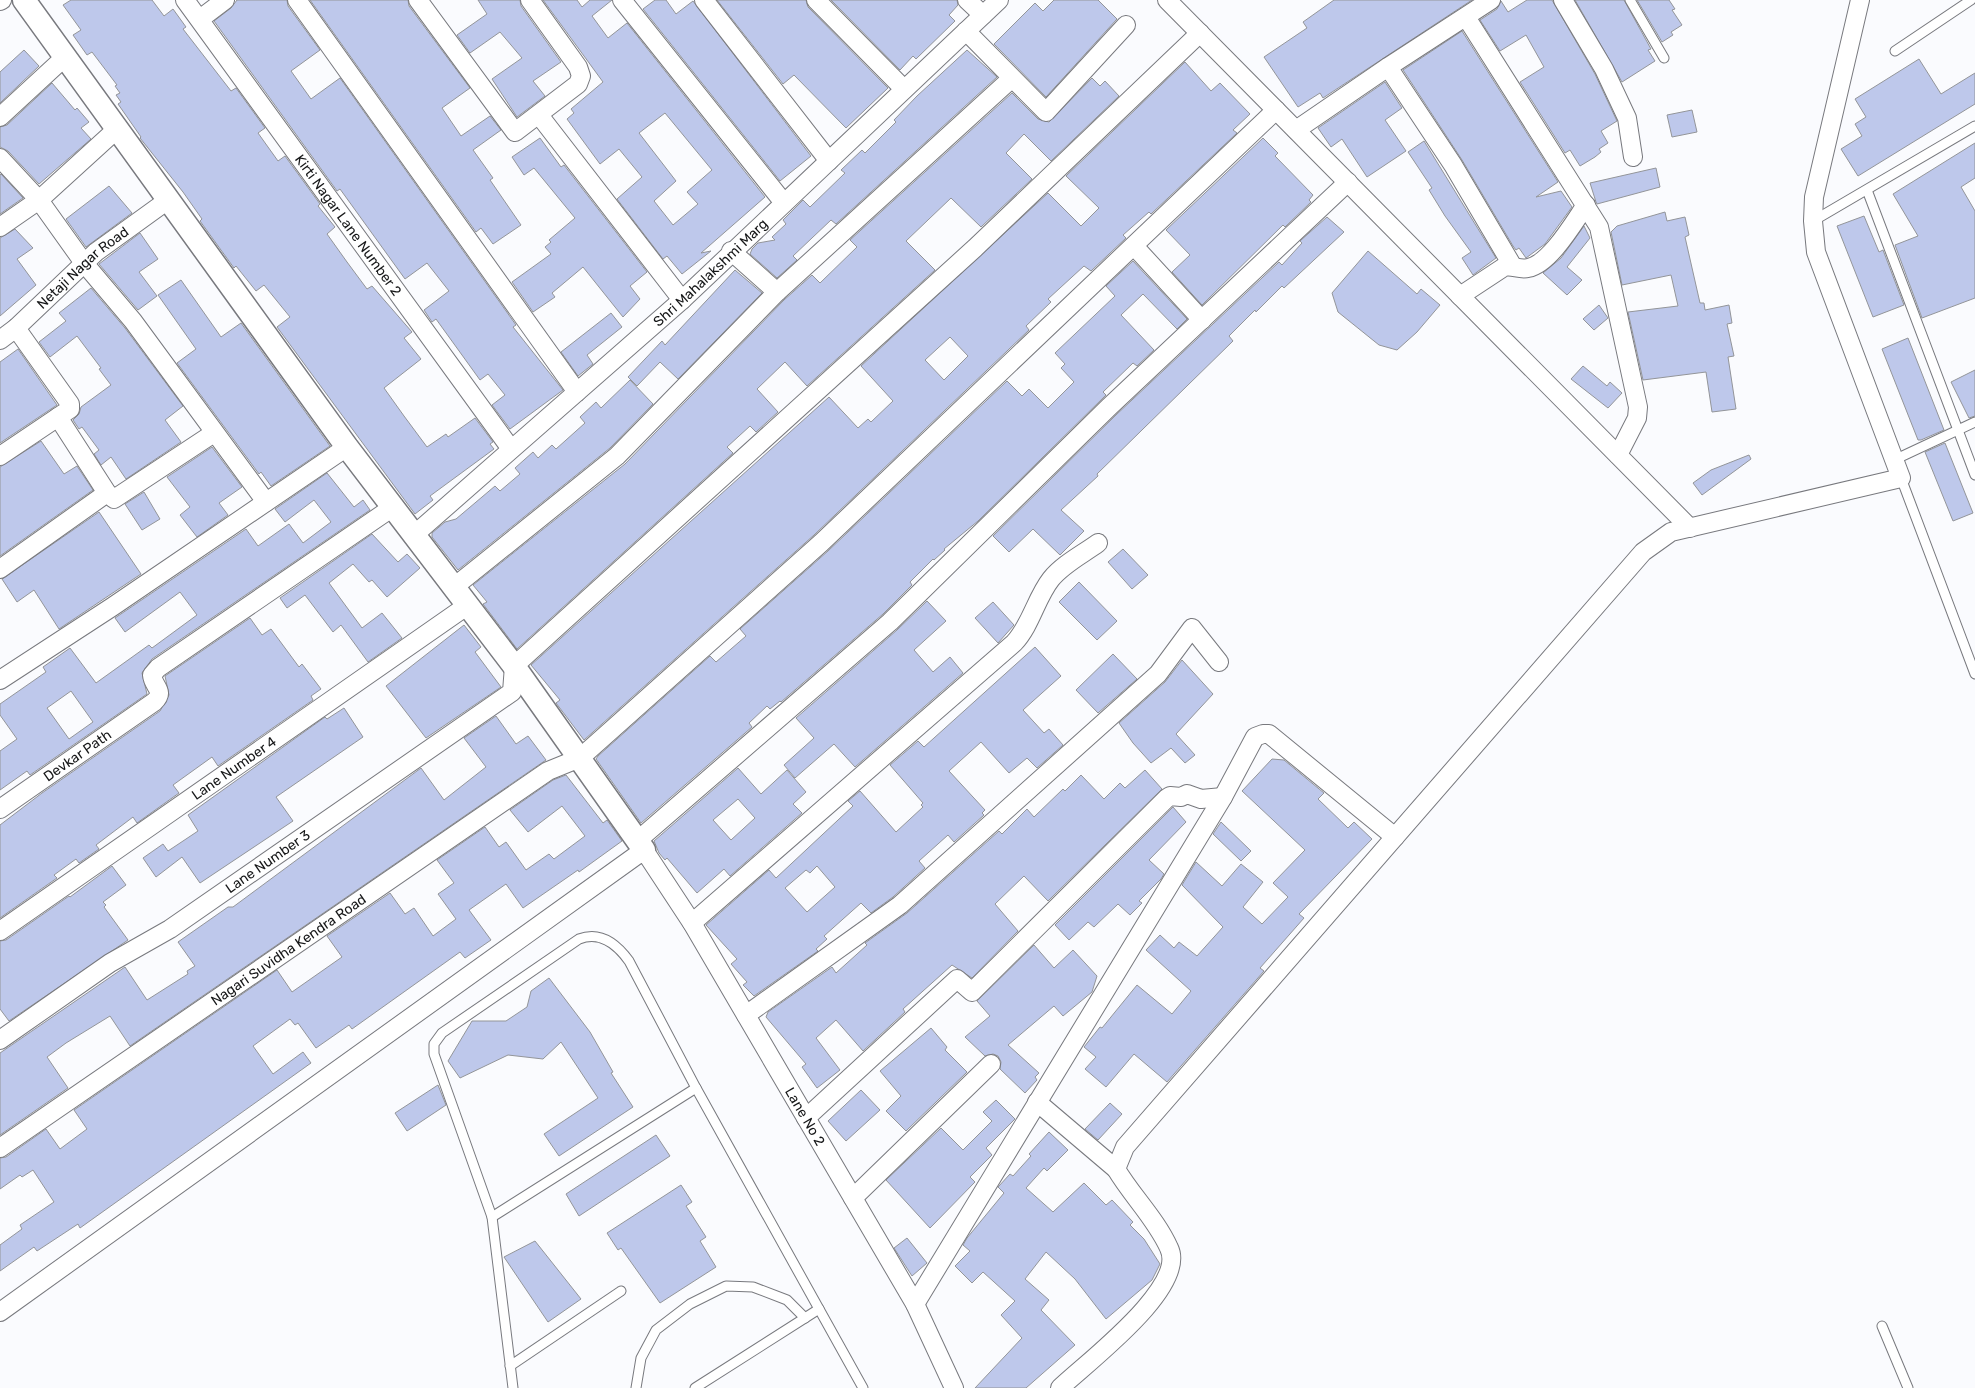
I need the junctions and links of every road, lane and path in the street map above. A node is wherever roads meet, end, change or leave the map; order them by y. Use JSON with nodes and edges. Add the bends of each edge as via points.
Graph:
{"nodes":[{"id":1,"x":24,"y":0,"type":"edge"},
{"id":2,"x":185,"y":0,"type":"edge"},
{"id":3,"x":225,"y":0,"type":"edge"},
{"id":4,"x":297,"y":0,"type":"edge"},
{"id":5,"x":418,"y":0,"type":"edge"},
{"id":6,"x":530,"y":0,"type":"edge"},
{"id":7,"x":622,"y":0,"type":"edge"},
{"id":8,"x":704,"y":0,"type":"edge"},
{"id":9,"x":816,"y":0,"type":"edge"},
{"id":10,"x":967,"y":0,"type":"edge"},
{"id":11,"x":999,"y":0,"type":"edge"},
{"id":12,"x":1168,"y":0,"type":"edge"},
{"id":13,"x":1491,"y":0,"type":"edge"},
{"id":14,"x":1563,"y":0,"type":"edge"},
{"id":15,"x":1630,"y":0,"type":"edge"},
{"id":16,"x":1860,"y":0,"type":"edge"},
{"id":17,"x":1971,"y":0,"type":"edge"},
{"id":18,"x":983,"y":15,"type":"junction"},
{"id":19,"x":1466,"y":17,"type":"junction"},
{"id":20,"x":200,"y":18,"type":"junction"},
{"id":21,"x":1126,"y":25,"type":"dead end"},
{"id":22,"x":966,"y":31,"type":"junction"},
{"id":23,"x":1200,"y":33,"type":"junction"},
{"id":24,"x":1895,"y":51,"type":"dead end"},
{"id":25,"x":65,"y":57,"type":"junction"},
{"id":26,"x":1664,"y":58,"type":"dead end"},
{"id":27,"x":1388,"y":67,"type":"junction"},
{"id":28,"x":1011,"y":79,"type":"junction"},
{"id":29,"x":904,"y":89,"type":"junction"},
{"id":30,"x":1276,"y":110,"type":"junction"},
{"id":31,"x":539,"y":114,"type":"junction"},
{"id":32,"x":0,"y":116,"type":"edge"},
{"id":33,"x":1975,"y":126,"type":"edge"},
{"id":34,"x":116,"y":129,"type":"junction"},
{"id":35,"x":1296,"y":130,"type":"junction"},
{"id":36,"x":1633,"y":157,"type":"dead end"},
{"id":37,"x":0,"y":158,"type":"edge"},
{"id":38,"x":829,"y":161,"type":"junction"},
{"id":39,"x":1348,"y":182,"type":"junction"},
{"id":40,"x":1866,"y":190,"type":"junction"},
{"id":41,"x":39,"y":200,"type":"junction"},
{"id":42,"x":168,"y":200,"type":"junction"},
{"id":43,"x":784,"y":203,"type":"junction"},
{"id":44,"x":1586,"y":205,"type":"junction"},
{"id":45,"x":1813,"y":221,"type":"junction"},
{"id":46,"x":0,"y":227,"type":"edge"},
{"id":47,"x":1134,"y":246,"type":"junction"},
{"id":48,"x":731,"y":251,"type":"junction"},
{"id":49,"x":84,"y":263,"type":"junction"},
{"id":50,"x":1512,"y":265,"type":"junction"},
{"id":51,"x":777,"y":292,"type":"junction"},
{"id":52,"x":1460,"y":296,"type":"junction"},
{"id":53,"x":682,"y":300,"type":"junction"},
{"id":54,"x":1202,"y":320,"type":"junction"},
{"id":55,"x":16,"y":328,"type":"junction"},
{"id":56,"x":0,"y":340,"type":"edge"},
{"id":57,"x":577,"y":392,"type":"junction"},
{"id":58,"x":58,"y":418,"type":"junction"},
{"id":59,"x":1975,"y":422,"type":"edge"},
{"id":60,"x":1959,"y":430,"type":"junction"},
{"id":61,"x":214,"y":433,"type":"junction"},
{"id":62,"x":347,"y":447,"type":"junction"},
{"id":63,"x":511,"y":449,"type":"junction"},
{"id":64,"x":1618,"y":455,"type":"junction"},
{"id":65,"x":0,"y":456,"type":"edge"},
{"id":66,"x":1894,"y":460,"type":"junction"},
{"id":67,"x":1975,"y":475,"type":"edge"},
{"id":68,"x":1901,"y":478,"type":"junction"},
{"id":69,"x":106,"y":493,"type":"junction"},
{"id":70,"x":266,"y":502,"type":"junction"},
{"id":71,"x":393,"y":507,"type":"junction"},
{"id":72,"x":1690,"y":528,"type":"junction"},
{"id":73,"x":414,"y":535,"type":"junction"},
{"id":74,"x":1098,"y":543,"type":"dead end"},
{"id":75,"x":0,"y":569,"type":"edge"},
{"id":76,"x":454,"y":587,"type":"junction"},
{"id":77,"x":468,"y":605,"type":"junction"},
{"id":78,"x":1219,"y":662,"type":"dead end"},
{"id":79,"x":514,"y":666,"type":"junction"},
{"id":80,"x":1975,"y":674,"type":"edge"},
{"id":81,"x":0,"y":680,"type":"edge"},
{"id":82,"x":580,"y":758,"type":"junction"},
{"id":83,"x":1223,"y":796,"type":"junction"},
{"id":84,"x":0,"y":809,"type":"edge"},
{"id":85,"x":1395,"y":837,"type":"junction"},
{"id":86,"x":641,"y":845,"type":"junction"},
{"id":87,"x":692,"y":923,"type":"junction"},
{"id":88,"x":0,"y":931,"type":"edge"},
{"id":89,"x":746,"y":1015,"type":"junction"},
{"id":90,"x":0,"y":1040,"type":"edge"},
{"id":91,"x":991,"y":1064,"type":"dead end"},
{"id":92,"x":696,"y":1088,"type":"junction"},
{"id":93,"x":1037,"y":1102,"type":"junction"},
{"id":94,"x":806,"y":1118,"type":"junction"},
{"id":95,"x":0,"y":1148,"type":"edge"},
{"id":96,"x":1116,"y":1169,"type":"junction"},
{"id":97,"x":853,"y":1198,"type":"junction"},
{"id":98,"x":492,"y":1216,"type":"junction"},
{"id":99,"x":621,"y":1292,"type":"dead end"},
{"id":100,"x":915,"y":1304,"type":"junction"},
{"id":101,"x":820,"y":1309,"type":"junction"},
{"id":102,"x":0,"y":1312,"type":"edge"},
{"id":103,"x":805,"y":1318,"type":"junction"},
{"id":104,"x":1882,"y":1326,"type":"dead end"},
{"id":105,"x":510,"y":1366,"type":"junction"},
{"id":106,"x":513,"y":1388,"type":"edge"},
{"id":107,"x":636,"y":1388,"type":"edge"},
{"id":108,"x":695,"y":1388,"type":"edge"},
{"id":109,"x":863,"y":1388,"type":"edge"},
{"id":110,"x":954,"y":1388,"type":"edge"},
{"id":111,"x":1060,"y":1388,"type":"edge"},
{"id":112,"x":1908,"y":1388,"type":"edge"}],
"edges":[{"from":1,"to":25,"type":"street"},
{"from":2,"to":20,"type":"street","name":"Kirti Nagar Lane Number 2"},
{"from":3,"to":20,"type":"street"},
{"from":4,"to":57,"type":"street"},
{"from":5,"to":31,"type":"street","via":[[515,132]]},
{"from":6,"to":31,"type":"street","via":[[578,67],[581,76],[578,84]]},
{"from":7,"to":43,"type":"street"},
{"from":8,"to":38,"type":"street"},
{"from":9,"to":29,"type":"street"},
{"from":10,"to":18,"type":"street"},
{"from":11,"to":18,"type":"street","name":"Shri Mahalakshmi Marg"},
{"from":12,"to":23,"type":"street"},
{"from":13,"to":19,"type":"street"},
{"from":14,"to":36,"type":"street","via":[[1620,103],[1629,124]]},
{"from":15,"to":26,"type":"lane"},
{"from":16,"to":45,"type":"street","via":[[1814,197]]},
{"from":17,"to":24,"type":"lane"},
{"from":18,"to":22,"type":"street","name":"Shri Mahalakshmi Marg"},
{"from":19,"to":27,"type":"street"},
{"from":19,"to":44,"type":"street"},
{"from":20,"to":63,"type":"street","name":"Kirti Nagar Lane Number 2"},
{"from":21,"to":28,"type":"street","via":[[1046,112]]},
{"from":22,"to":28,"type":"street"},
{"from":22,"to":29,"type":"street","name":"Shri Mahalakshmi Marg"},
{"from":23,"to":30,"type":"street"},
{"from":23,"to":79,"type":"street","via":[[976,248]]},
{"from":25,"to":32,"type":"street"},
{"from":25,"to":34,"type":"street"},
{"from":27,"to":35,"type":"street"},
{"from":27,"to":50,"type":"street","via":[[1453,165]]},
{"from":28,"to":51,"type":"street"},
{"from":29,"to":38,"type":"street","name":"Shri Mahalakshmi Marg"},
{"from":30,"to":35,"type":"street"},
{"from":30,"to":47,"type":"street","name":"Nagari Suvidha Kendra Road"},
{"from":31,"to":53,"type":"street"},
{"from":33,"to":40,"type":"lane"},
{"from":34,"to":41,"type":"street"},
{"from":34,"to":42,"type":"street"},
{"from":35,"to":39,"type":"street"},
{"from":37,"to":41,"type":"street"},
{"from":38,"to":43,"type":"street","name":"Shri Mahalakshmi Marg"},
{"from":39,"to":52,"type":"street"},
{"from":39,"to":54,"type":"street"},
{"from":40,"to":45,"type":"lane"},
{"from":40,"to":60,"type":"lane"},
{"from":41,"to":46,"type":"street"},
{"from":41,"to":49,"type":"street"},
{"from":42,"to":49,"type":"street","name":"Netaji Nagar Road"},
{"from":42,"to":62,"type":"street"},
{"from":43,"to":48,"type":"street","name":"Shri Mahalakshmi Marg"},
{"from":44,"to":50,"type":"street","via":[[1549,253],[1527,268]]},
{"from":44,"to":64,"type":"street","via":[[1601,233],[1638,407],[1637,418]]},
{"from":45,"to":66,"type":"street","via":[[1816,252]]},
{"from":47,"to":54,"type":"street"},
{"from":47,"to":82,"type":"street","name":"Nagari Suvidha Kendra Road","via":[[821,543]]},
{"from":48,"to":51,"type":"street"},
{"from":48,"to":53,"type":"street","name":"Shri Mahalakshmi Marg"},
{"from":49,"to":55,"type":"street","name":"Netaji Nagar Road"},
{"from":49,"to":61,"type":"street","via":[[132,321]]},
{"from":50,"to":52,"type":"street"},
{"from":51,"to":76,"type":"street","via":[[617,456]]},
{"from":52,"to":64,"type":"street"},
{"from":53,"to":57,"type":"street","name":"Shri Mahalakshmi Marg"},
{"from":54,"to":86,"type":"street","via":[[890,622]]},
{"from":55,"to":56,"type":"street","name":"Netaji Nagar Road"},
{"from":55,"to":58,"type":"street","via":[[70,404],[68,412]]},
{"from":57,"to":63,"type":"street","name":"Shri Mahalakshmi Marg"},
{"from":58,"to":65,"type":"street"},
{"from":58,"to":69,"type":"street"},
{"from":59,"to":60,"type":"lane"},
{"from":60,"to":66,"type":"lane"},
{"from":60,"to":67,"type":"lane"},
{"from":61,"to":69,"type":"street","via":[[114,499]]},
{"from":61,"to":70,"type":"street"},
{"from":62,"to":70,"type":"street"},
{"from":62,"to":71,"type":"street"},
{"from":63,"to":73,"type":"street","name":"Shri Mahalakshmi Marg"},
{"from":64,"to":72,"type":"street"},
{"from":66,"to":68,"type":"street"},
{"from":68,"to":72,"type":"street"},
{"from":68,"to":80,"type":"lane"},
{"from":69,"to":75,"type":"street"},
{"from":70,"to":81,"type":"street"},
{"from":71,"to":73,"type":"street"},
{"from":71,"to":84,"type":"street","name":"Devkar Path","via":[[158,668],[152,675],[160,696],[154,702]]},
{"from":72,"to":85,"type":"street","via":[[1671,532],[1643,552]]},
{"from":73,"to":76,"type":"street"},
{"from":74,"to":87,"type":"street","via":[[1050,580],[1014,643]]},
{"from":76,"to":77,"type":"street"},
{"from":77,"to":79,"type":"street"},
{"from":77,"to":88,"type":"street","name":"Lane Number 4"},
{"from":78,"to":89,"type":"street","via":[[1192,628],[1158,674],[900,905]]},
{"from":79,"to":82,"type":"street"},
{"from":79,"to":90,"type":"street","name":"Lane Number 3","via":[[512,692],[170,929],[110,963]]},
{"from":82,"to":86,"type":"street"},
{"from":82,"to":95,"type":"street","name":"Nagari Suvidha Kendra Road","via":[[548,771]]},
{"from":83,"to":85,"type":"street","via":[[1250,742],[1263,734],[1270,734]]},
{"from":83,"to":93,"type":"street"},
{"from":83,"to":94,"type":"street","via":[[1201,799],[1187,794],[1167,798],[972,992],[957,979]]},
{"from":85,"to":96,"type":"street","via":[[1125,1148]]},
{"from":86,"to":87,"type":"street","name":"Lane No 2"},
{"from":86,"to":102,"type":"street"},
{"from":87,"to":89,"type":"street","name":"Lane No 2"},
{"from":89,"to":94,"type":"street","name":"Lane No 2"},
{"from":91,"to":97,"type":"street"},
{"from":92,"to":98,"type":"lane"},
{"from":92,"to":98,"type":"lane","via":[[622,950],[598,936],[579,939],[442,1033],[434,1044],[434,1054]]},
{"from":92,"to":101,"type":"lane"},
{"from":93,"to":96,"type":"street"},
{"from":93,"to":100,"type":"street"},
{"from":94,"to":97,"type":"street","name":"Lane No 2"},
{"from":96,"to":111,"type":"street","via":[[1170,1250],[1171,1271],[1160,1292],[1142,1313]]},
{"from":97,"to":100,"type":"street","name":"Lane No 2"},
{"from":98,"to":105,"type":"lane"},
{"from":99,"to":105,"type":"lane"},
{"from":100,"to":110,"type":"street","name":"Lane No 2"},
{"from":101,"to":103,"type":"lane"},
{"from":101,"to":109,"type":"lane"},
{"from":103,"to":107,"type":"lane","via":[[786,1300],[753,1287],[726,1286],[690,1304],[656,1330],[641,1358]]},
{"from":103,"to":108,"type":"lane"},
{"from":104,"to":112,"type":"lane"},
{"from":105,"to":106,"type":"lane"}]}
